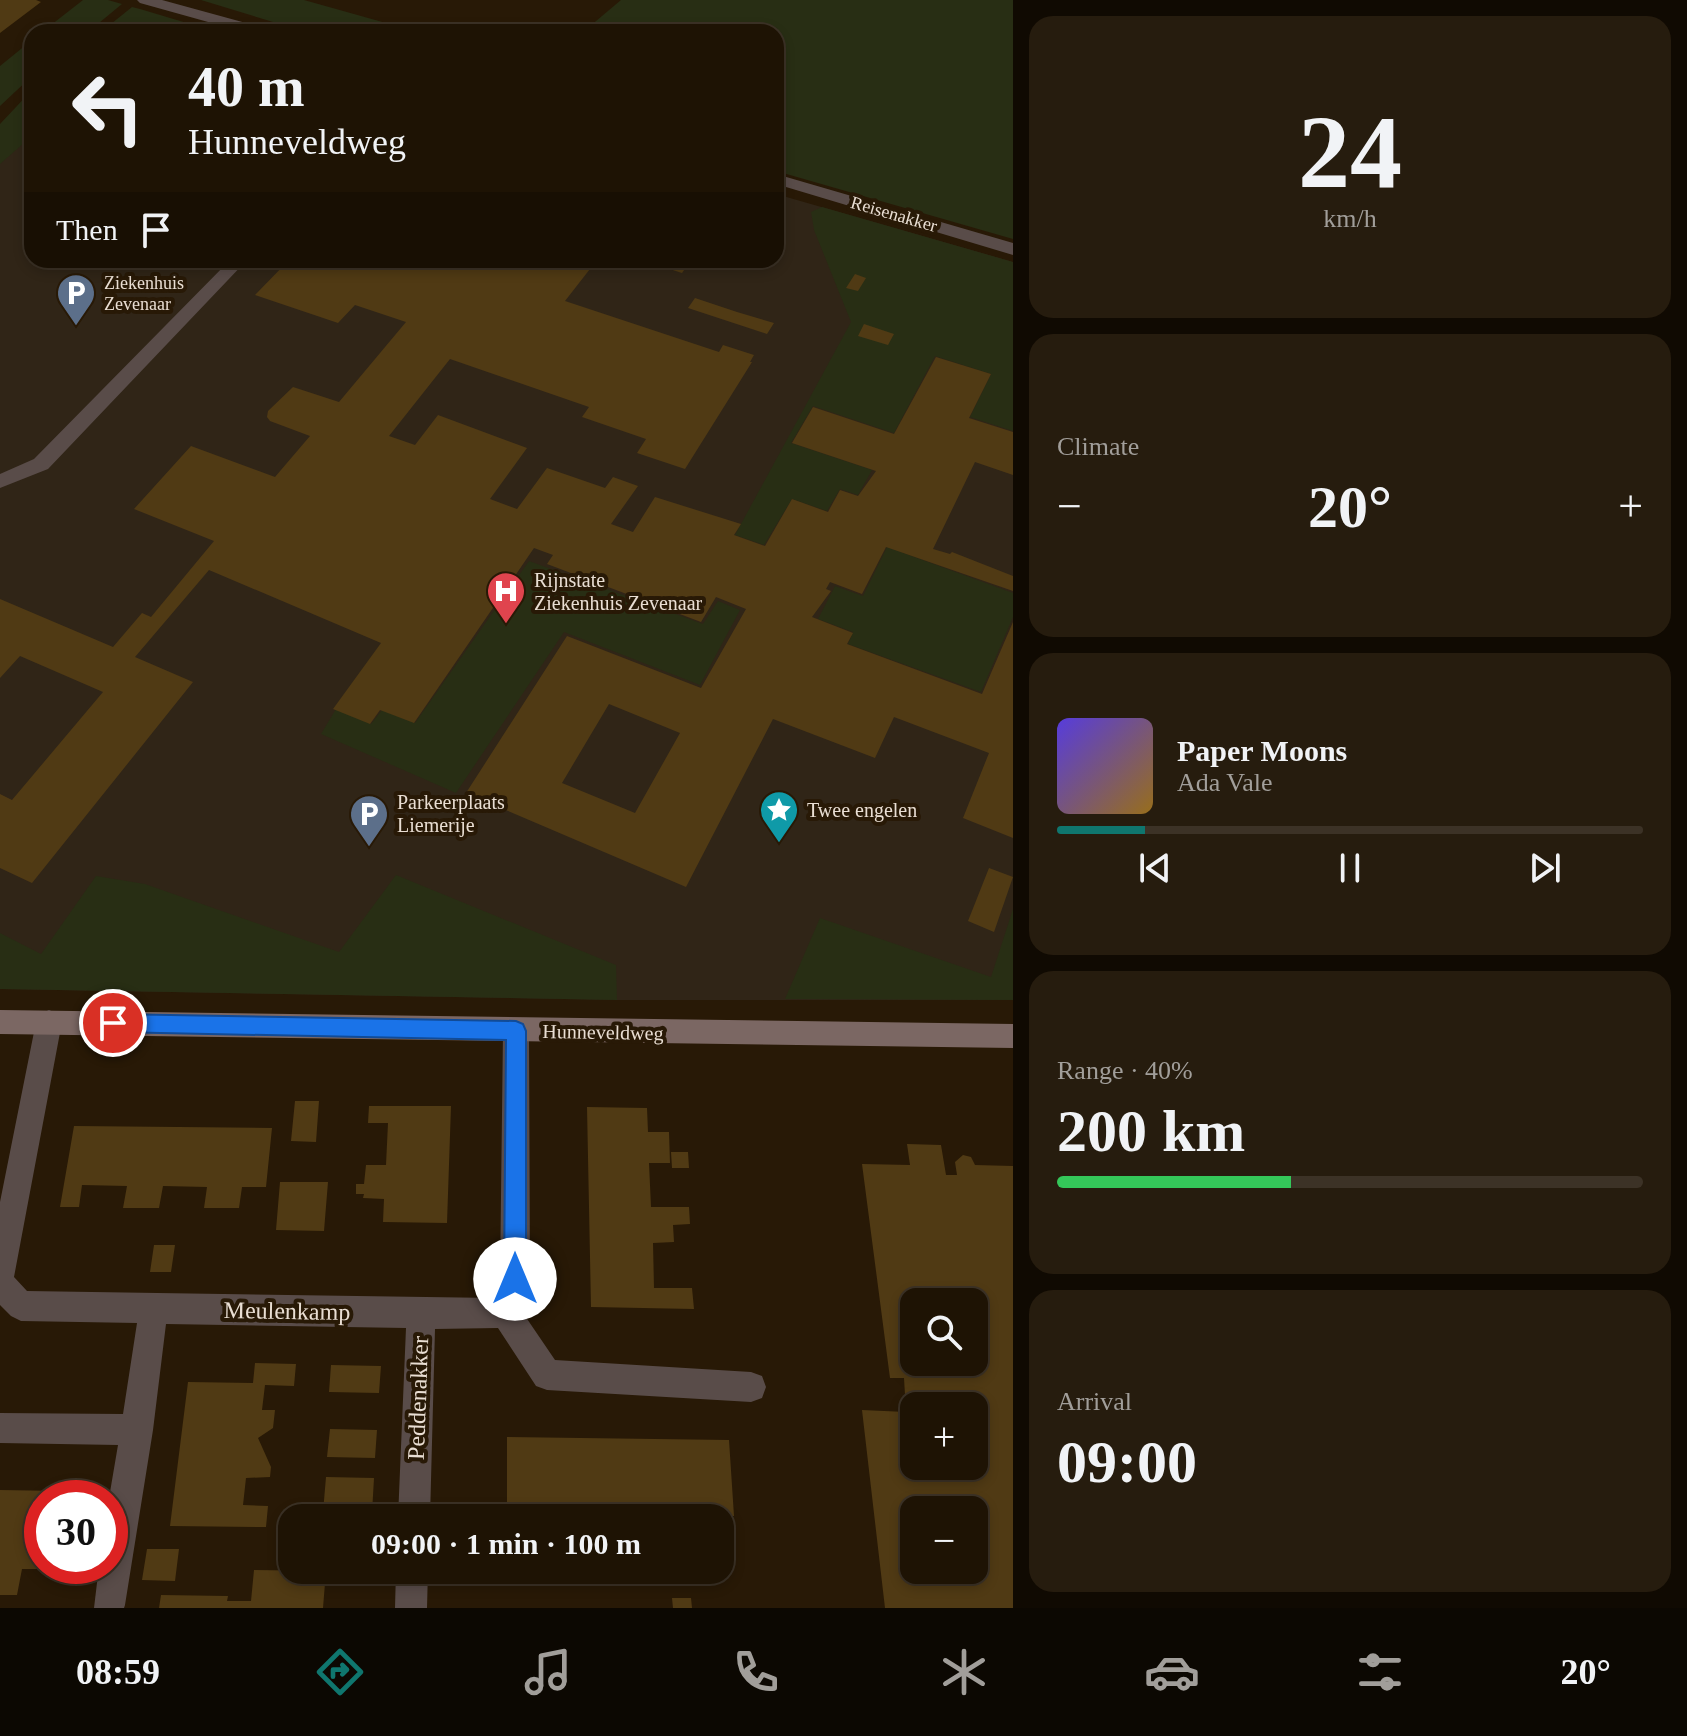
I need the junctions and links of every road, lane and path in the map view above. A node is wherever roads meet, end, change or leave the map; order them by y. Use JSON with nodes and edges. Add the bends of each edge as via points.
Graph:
{"nodes":[{"id":1,"x":158,"y":1,"type":"edge"},
{"id":2,"x":235,"y":24,"type":"edge"},
{"id":3,"x":784,"y":181,"type":"edge"},
{"id":4,"x":1013,"y":249,"type":"edge"},
{"id":5,"x":231,"y":268,"type":"edge"},
{"id":6,"x":0,"y":481,"type":"edge"},
{"id":7,"x":0,"y":1022,"type":"edge"},
{"id":8,"x":49,"y":1022,"type":"junction"},
{"id":9,"x":516,"y":1031,"type":"junction"},
{"id":10,"x":1013,"y":1036,"type":"edge"},
{"id":11,"x":0,"y":1275,"type":"edge"},
{"id":12,"x":0,"y":1284,"type":"edge"},
{"id":13,"x":154,"y":1308,"type":"junction"},
{"id":14,"x":505,"y":1313,"type":"junction"},
{"id":15,"x":421,"y":1314,"type":"junction"},
{"id":16,"x":751,"y":1387,"type":"dead end"},
{"id":17,"x":0,"y":1428,"type":"edge"},
{"id":18,"x":138,"y":1430,"type":"junction"},
{"id":19,"x":414,"y":1504,"type":"edge"},
{"id":20,"x":412,"y":1584,"type":"edge"},
{"id":21,"x":109,"y":1605,"type":"dead end"},
{"id":22,"x":411,"y":1608,"type":"edge"}],
"edges":[{"from":1,"to":2,"type":"street"},
{"from":3,"to":4,"type":"street","name":"Reisenakker"},
{"from":5,"to":6,"type":"lane","via":[[41,464]]},
{"from":7,"to":8,"type":"street","name":"Hunneveldweg"},
{"from":8,"to":9,"type":"street","name":"Hunneveldweg"},
{"from":8,"to":11,"type":"street"},
{"from":9,"to":10,"type":"street","name":"Hunneveldweg"},
{"from":9,"to":14,"type":"street","via":[[515,1279]]},
{"from":12,"to":13,"type":"street","name":"Meulenkamp","via":[[21,1306]]},
{"from":13,"to":15,"type":"street","name":"Meulenkamp"},
{"from":13,"to":18,"type":"street"},
{"from":14,"to":15,"type":"street","name":"Peddenakker"},
{"from":14,"to":16,"type":"street","via":[[547,1375]]},
{"from":15,"to":19,"type":"street","name":"Peddenakker"},
{"from":17,"to":18,"type":"street"},
{"from":18,"to":21,"type":"street"},
{"from":20,"to":22,"type":"street"}]}
